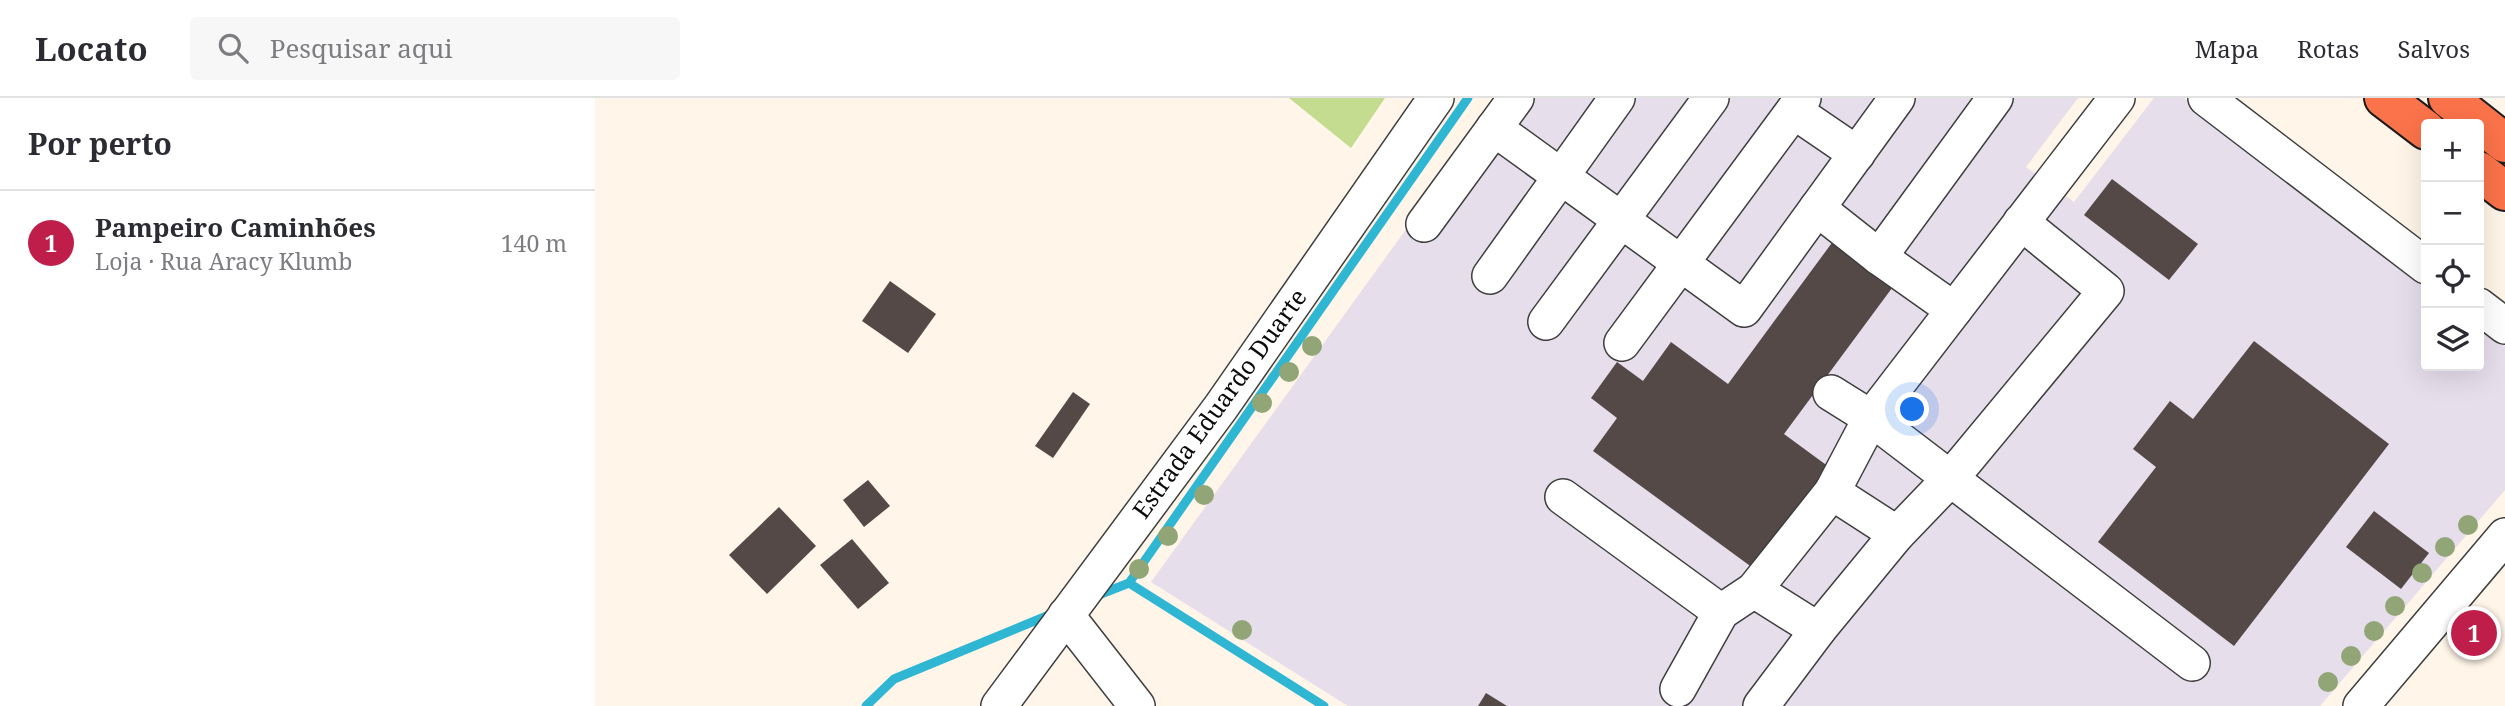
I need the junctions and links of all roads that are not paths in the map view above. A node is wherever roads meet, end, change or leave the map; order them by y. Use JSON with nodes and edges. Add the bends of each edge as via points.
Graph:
{"nodes":[{"id":1,"x":1436,"y":98,"type":"edge"},
{"id":2,"x":1516,"y":98,"type":"edge"},
{"id":3,"x":1617,"y":98,"type":"edge"},
{"id":4,"x":1711,"y":98,"type":"edge"},
{"id":5,"x":1897,"y":98,"type":"edge"},
{"id":6,"x":1995,"y":98,"type":"edge"},
{"id":7,"x":2117,"y":98,"type":"edge"},
{"id":8,"x":2206,"y":98,"type":"edge"},
{"id":9,"x":2385,"y":98,"type":"edge"},
{"id":10,"x":2448,"y":98,"type":"edge"},
{"id":11,"x":1799,"y":104,"type":"edge"},
{"id":12,"x":2421,"y":126,"type":"edge"},
{"id":13,"x":1494,"y":128,"type":"junction"},
{"id":14,"x":2505,"y":143,"type":"edge"},
{"id":15,"x":1857,"y":154,"type":"junction"},
{"id":16,"x":2484,"y":175,"type":"edge"},
{"id":17,"x":1561,"y":177,"type":"junction"},
{"id":18,"x":2505,"y":191,"type":"edge"},
{"id":19,"x":1817,"y":208,"type":"junction"},
{"id":20,"x":1621,"y":220,"type":"junction"},
{"id":21,"x":2021,"y":222,"type":"junction"},
{"id":22,"x":1424,"y":224,"type":"dead end"},
{"id":23,"x":1879,"y":257,"type":"junction"},
{"id":24,"x":2421,"y":262,"type":"edge"},
{"id":25,"x":1681,"y":264,"type":"junction"},
{"id":26,"x":1490,"y":276,"type":"dead end"},
{"id":27,"x":2482,"y":308,"type":"edge"},
{"id":28,"x":1954,"y":310,"type":"junction"},
{"id":29,"x":1546,"y":322,"type":"dead end"},
{"id":30,"x":2505,"y":326,"type":"edge"},
{"id":31,"x":1622,"y":343,"type":"dead end"},
{"id":32,"x":1831,"y":393,"type":"dead end"},
{"id":33,"x":1871,"y":418,"type":"junction"},
{"id":34,"x":1950,"y":479,"type":"junction"},
{"id":35,"x":1832,"y":492,"type":"junction"},
{"id":36,"x":1563,"y":497,"type":"dead end"},
{"id":37,"x":1897,"y":534,"type":"junction"},
{"id":38,"x":2505,"y":536,"type":"edge"},
{"id":39,"x":1754,"y":590,"type":"junction"},
{"id":40,"x":1721,"y":612,"type":"junction"},
{"id":41,"x":1066,"y":615,"type":"junction"},
{"id":42,"x":1818,"y":630,"type":"junction"},
{"id":43,"x":2192,"y":663,"type":"dead end"},
{"id":44,"x":1678,"y":689,"type":"dead end"},
{"id":45,"x":999,"y":706,"type":"edge"},
{"id":46,"x":1137,"y":706,"type":"edge"},
{"id":47,"x":1761,"y":706,"type":"edge"},
{"id":48,"x":2361,"y":706,"type":"edge"}],
"edges":[{"from":1,"to":41,"type":"street","name":"Estrada Eduardo Duarte","via":[[1221,407]]},
{"from":2,"to":13,"type":"street"},
{"from":3,"to":17,"type":"street"},
{"from":4,"to":20,"type":"street"},
{"from":5,"to":15,"type":"street"},
{"from":6,"to":23,"type":"street"},
{"from":7,"to":21,"type":"street"},
{"from":8,"to":24,"type":"street"},
{"from":9,"to":12,"type":"highway"},
{"from":10,"to":14,"type":"highway"},
{"from":11,"to":15,"type":"street"},
{"from":11,"to":25,"type":"street"},
{"from":13,"to":17,"type":"street"},
{"from":13,"to":22,"type":"street"},
{"from":15,"to":19,"type":"street"},
{"from":16,"to":18,"type":"highway"},
{"from":17,"to":20,"type":"street"},
{"from":17,"to":26,"type":"street"},
{"from":19,"to":23,"type":"street"},
{"from":19,"to":25,"type":"street","via":[[1744,309]]},
{"from":20,"to":25,"type":"street"},
{"from":20,"to":29,"type":"street"},
{"from":21,"to":28,"type":"street"},
{"from":21,"to":34,"type":"street","via":[[2106,291]]},
{"from":23,"to":28,"type":"street"},
{"from":25,"to":31,"type":"street"},
{"from":27,"to":30,"type":"street"},
{"from":28,"to":33,"type":"street"},
{"from":32,"to":33,"type":"street"},
{"from":33,"to":34,"type":"street"},
{"from":33,"to":35,"type":"street"},
{"from":34,"to":37,"type":"street"},
{"from":34,"to":43,"type":"street"},
{"from":35,"to":37,"type":"street"},
{"from":35,"to":39,"type":"street"},
{"from":36,"to":40,"type":"street"},
{"from":37,"to":42,"type":"street"},
{"from":38,"to":48,"type":"street"},
{"from":39,"to":40,"type":"street"},
{"from":39,"to":42,"type":"street"},
{"from":40,"to":44,"type":"street"},
{"from":41,"to":45,"type":"street","name":"Estrada Eduardo Duarte"},
{"from":41,"to":46,"type":"street"},
{"from":42,"to":47,"type":"street"}]}
